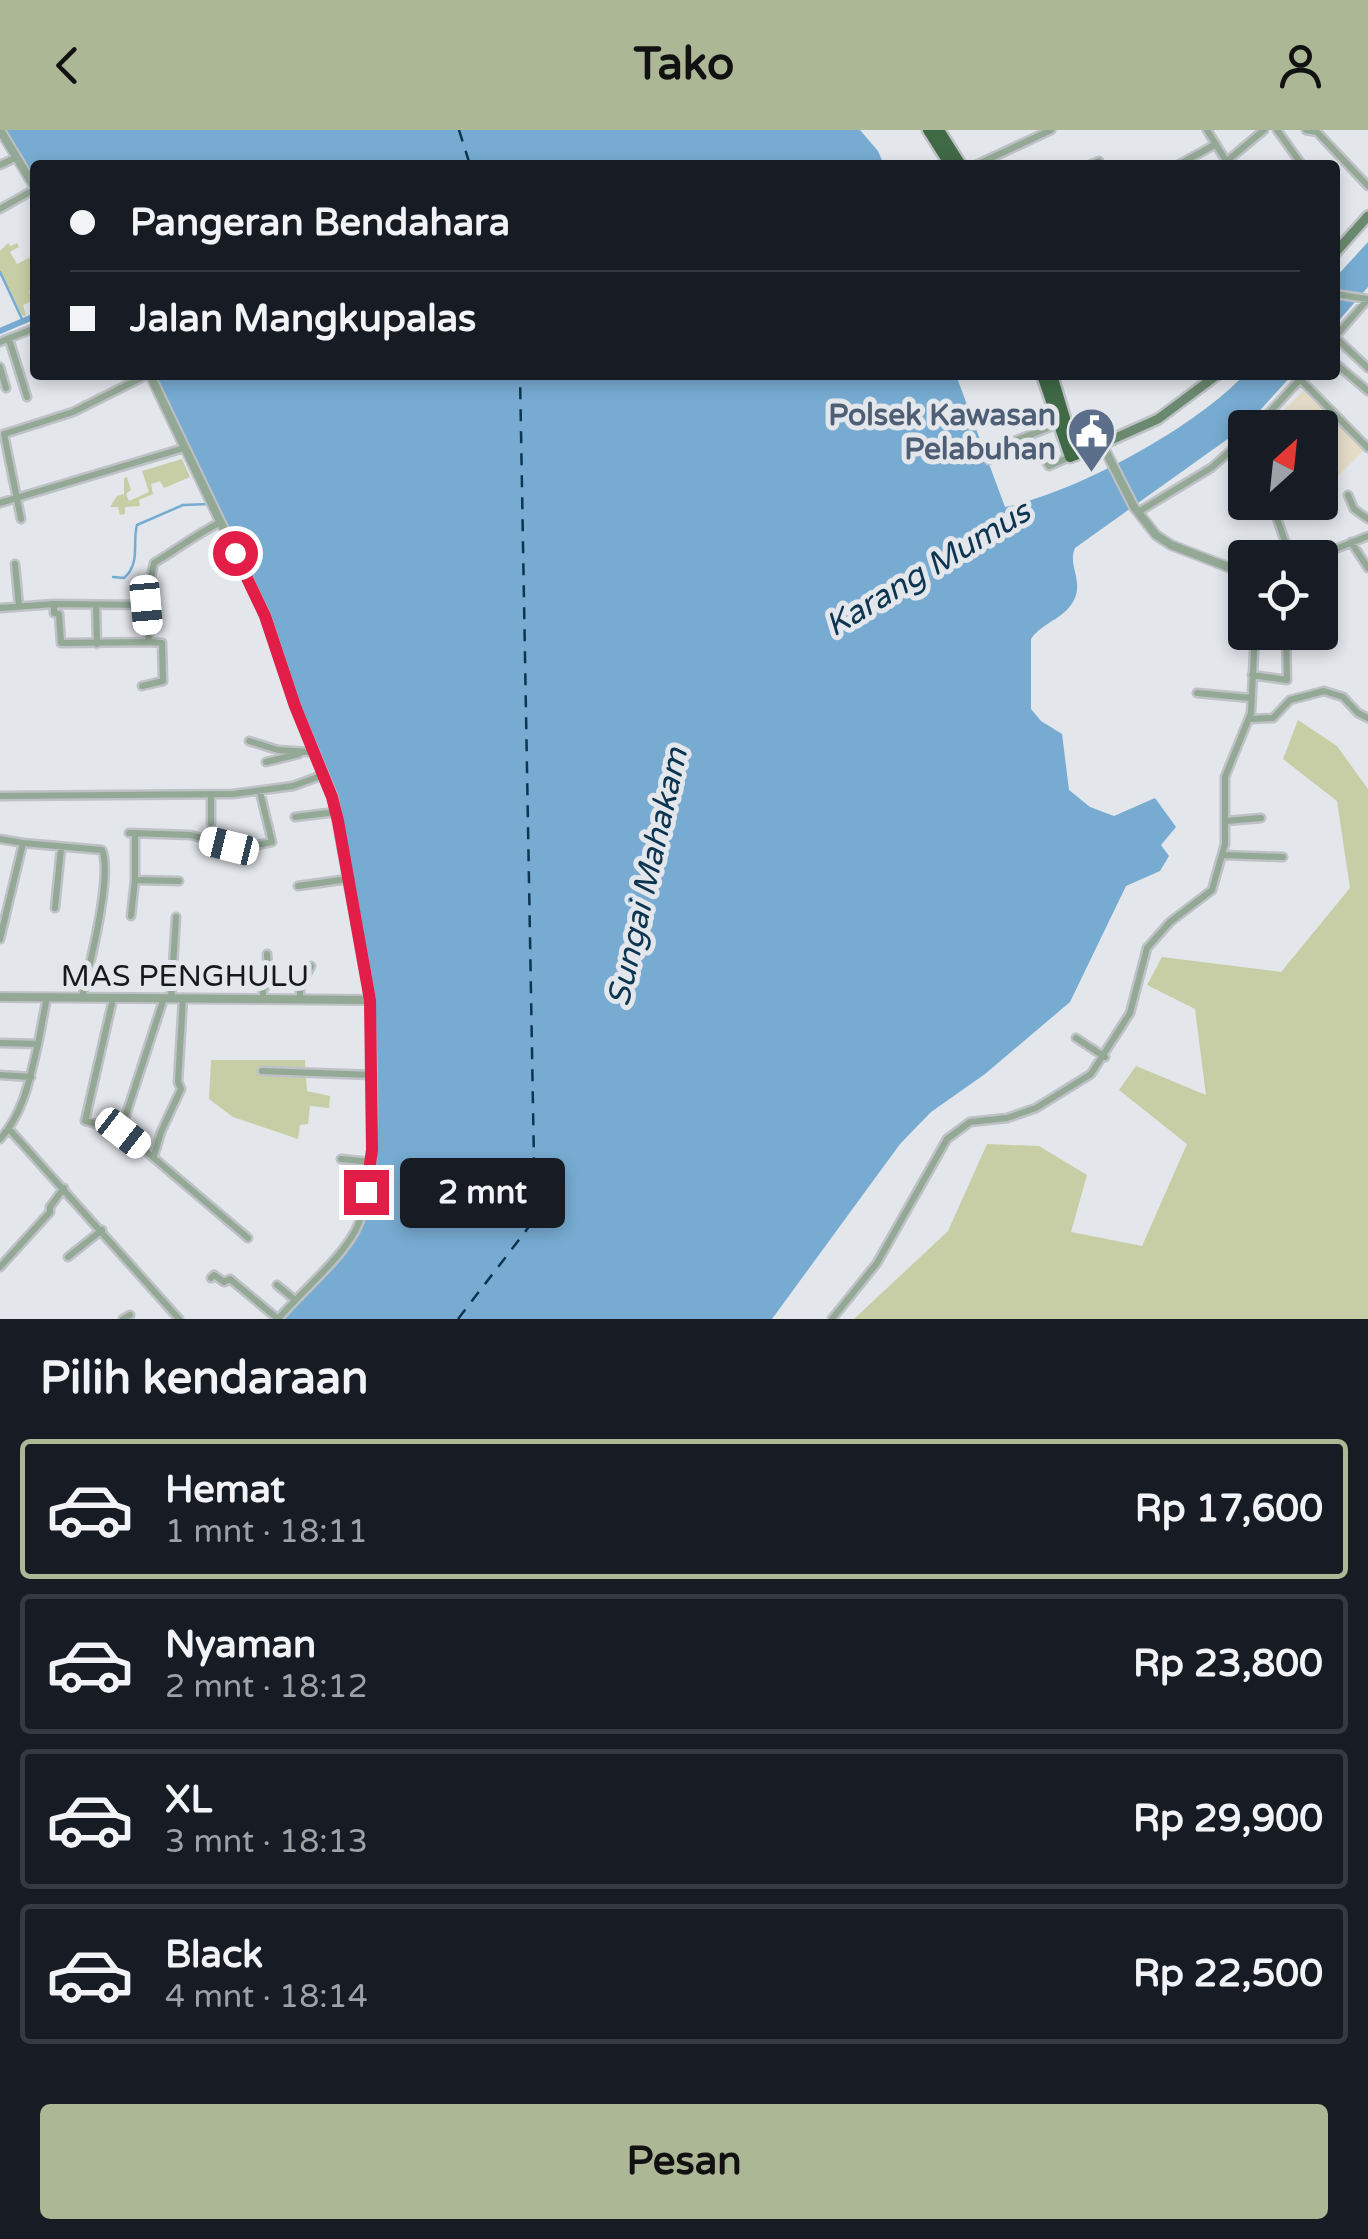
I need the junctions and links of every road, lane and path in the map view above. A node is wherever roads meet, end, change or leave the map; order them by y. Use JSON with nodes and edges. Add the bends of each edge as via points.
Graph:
{"nodes":[{"id":1,"x":0,"y":130,"type":"edge"},
{"id":2,"x":1051,"y":130,"type":"edge"},
{"id":3,"x":1207,"y":130,"type":"edge"},
{"id":4,"x":1264,"y":130,"type":"edge"},
{"id":5,"x":1277,"y":130,"type":"edge"},
{"id":6,"x":1306,"y":130,"type":"edge"},
{"id":7,"x":937,"y":132,"type":"edge"},
{"id":8,"x":1216,"y":144,"type":"junction"},
{"id":9,"x":17,"y":156,"type":"junction"},
{"id":10,"x":948,"y":160,"type":"edge"},
{"id":11,"x":958,"y":160,"type":"edge"},
{"id":12,"x":987,"y":160,"type":"edge"},
{"id":13,"x":1187,"y":160,"type":"edge"},
{"id":14,"x":1226,"y":160,"type":"edge"},
{"id":15,"x":1231,"y":160,"type":"edge"},
{"id":16,"x":1298,"y":160,"type":"edge"},
{"id":17,"x":0,"y":165,"type":"edge"},
{"id":18,"x":30,"y":180,"type":"edge"},
{"id":19,"x":1368,"y":186,"type":"edge"},
{"id":20,"x":30,"y":192,"type":"edge"},
{"id":21,"x":0,"y":210,"type":"edge"},
{"id":22,"x":1368,"y":216,"type":"edge"},
{"id":23,"x":1340,"y":247,"type":"edge"},
{"id":24,"x":1340,"y":295,"type":"edge"},
{"id":25,"x":1366,"y":299,"type":"edge"},
{"id":26,"x":30,"y":330,"type":"edge"},
{"id":27,"x":1340,"y":332,"type":"edge"},
{"id":28,"x":4,"y":341,"type":"edge"},
{"id":29,"x":1340,"y":343,"type":"edge"},
{"id":30,"x":0,"y":367,"type":"edge"},
{"id":31,"x":1340,"y":367,"type":"edge"},
{"id":32,"x":1368,"y":368,"type":"edge"},
{"id":33,"x":138,"y":380,"type":"edge"},
{"id":34,"x":150,"y":380,"type":"edge"},
{"id":35,"x":1052,"y":380,"type":"edge"},
{"id":36,"x":1052,"y":380,"type":"edge"},
{"id":37,"x":1210,"y":380,"type":"edge"},
{"id":38,"x":1299,"y":380,"type":"edge"},
{"id":39,"x":1305,"y":380,"type":"edge"},
{"id":40,"x":6,"y":388,"type":"dead end"},
{"id":41,"x":1368,"y":391,"type":"edge"},
{"id":42,"x":27,"y":397,"type":"dead end"},
{"id":43,"x":1272,"y":410,"type":"edge"},
{"id":44,"x":1058,"y":424,"type":"junction"},
{"id":45,"x":1102,"y":444,"type":"junction"},
{"id":46,"x":184,"y":448,"type":"junction"},
{"id":47,"x":1368,"y":448,"type":"edge"},
{"id":48,"x":1228,"y":453,"type":"edge"},
{"id":49,"x":1073,"y":456,"type":"junction"},
{"id":50,"x":1348,"y":495,"type":"dead end"},
{"id":51,"x":18,"y":499,"type":"junction"},
{"id":52,"x":0,"y":504,"type":"edge"},
{"id":53,"x":1136,"y":510,"type":"junction"},
{"id":54,"x":21,"y":518,"type":"dead end"},
{"id":55,"x":1368,"y":520,"type":"edge"},
{"id":56,"x":219,"y":522,"type":"junction"},
{"id":57,"x":1368,"y":536,"type":"edge"},
{"id":58,"x":1352,"y":542,"type":"junction"},
{"id":59,"x":1338,"y":548,"type":"edge"},
{"id":60,"x":15,"y":564,"type":"dead end"},
{"id":61,"x":1228,"y":568,"type":"edge"},
{"id":62,"x":1368,"y":568,"type":"edge"},
{"id":63,"x":54,"y":604,"type":"junction"},
{"id":64,"x":96,"y":604,"type":"junction"},
{"id":65,"x":146,"y":605,"type":"junction"},
{"id":66,"x":19,"y":606,"type":"junction"},
{"id":67,"x":0,"y":608,"type":"edge"},
{"id":68,"x":149,"y":642,"type":"junction"},
{"id":69,"x":98,"y":644,"type":"junction"},
{"id":70,"x":1254,"y":650,"type":"edge"},
{"id":71,"x":1287,"y":650,"type":"edge"},
{"id":72,"x":1252,"y":675,"type":"junction"},
{"id":73,"x":142,"y":686,"type":"dead end"},
{"id":74,"x":1197,"y":694,"type":"dead end"},
{"id":75,"x":1250,"y":698,"type":"junction"},
{"id":76,"x":1250,"y":718,"type":"junction"},
{"id":77,"x":1368,"y":718,"type":"edge"},
{"id":78,"x":249,"y":740,"type":"dead end"},
{"id":79,"x":311,"y":751,"type":"junction"},
{"id":80,"x":266,"y":762,"type":"dead end"},
{"id":81,"x":323,"y":774,"type":"junction"},
{"id":82,"x":260,"y":792,"type":"junction"},
{"id":83,"x":211,"y":794,"type":"junction"},
{"id":84,"x":0,"y":796,"type":"edge"},
{"id":85,"x":336,"y":812,"type":"junction"},
{"id":86,"x":295,"y":817,"type":"dead end"},
{"id":87,"x":1262,"y":818,"type":"dead end"},
{"id":88,"x":1226,"y":821,"type":"junction"},
{"id":89,"x":211,"y":823,"type":"dead end"},
{"id":90,"x":0,"y":839,"type":"edge"},
{"id":91,"x":23,"y":843,"type":"junction"},
{"id":92,"x":61,"y":848,"type":"junction"},
{"id":93,"x":1223,"y":855,"type":"junction"},
{"id":94,"x":1283,"y":857,"type":"dead end"},
{"id":95,"x":348,"y":879,"type":"junction"},
{"id":96,"x":136,"y":880,"type":"junction"},
{"id":97,"x":179,"y":882,"type":"dead end"},
{"id":98,"x":298,"y":886,"type":"dead end"},
{"id":99,"x":55,"y":908,"type":"dead end"},
{"id":100,"x":131,"y":916,"type":"dead end"},
{"id":101,"x":176,"y":917,"type":"dead end"},
{"id":102,"x":0,"y":939,"type":"edge"},
{"id":103,"x":267,"y":954,"type":"dead end"},
{"id":104,"x":312,"y":966,"type":"dead end"},
{"id":105,"x":263,"y":995,"type":"junction"},
{"id":106,"x":300,"y":996,"type":"junction"},
{"id":107,"x":0,"y":997,"type":"edge"},
{"id":108,"x":46,"y":997,"type":"junction"},
{"id":109,"x":82,"y":998,"type":"junction"},
{"id":110,"x":168,"y":998,"type":"junction"},
{"id":111,"x":183,"y":998,"type":"junction"},
{"id":112,"x":114,"y":999,"type":"junction"},
{"id":113,"x":370,"y":1000,"type":"junction"},
{"id":114,"x":1076,"y":1038,"type":"dead end"},
{"id":115,"x":0,"y":1043,"type":"edge"},
{"id":116,"x":38,"y":1044,"type":"junction"},
{"id":117,"x":1104,"y":1057,"type":"junction"},
{"id":118,"x":262,"y":1071,"type":"dead end"},
{"id":119,"x":372,"y":1075,"type":"junction"},
{"id":120,"x":0,"y":1076,"type":"edge"},
{"id":121,"x":30,"y":1077,"type":"junction"},
{"id":122,"x":10,"y":1129,"type":"junction"},
{"id":123,"x":121,"y":1130,"type":"junction"},
{"id":124,"x":0,"y":1139,"type":"edge"},
{"id":125,"x":154,"y":1156,"type":"junction"},
{"id":126,"x":341,"y":1159,"type":"dead end"},
{"id":127,"x":370,"y":1162,"type":"junction"},
{"id":128,"x":64,"y":1188,"type":"junction"},
{"id":129,"x":102,"y":1230,"type":"junction"},
{"id":130,"x":248,"y":1238,"type":"dead end"},
{"id":131,"x":68,"y":1257,"type":"dead end"},
{"id":132,"x":0,"y":1267,"type":"edge"},
{"id":133,"x":210,"y":1278,"type":"dead end"},
{"id":134,"x":277,"y":1285,"type":"dead end"},
{"id":135,"x":294,"y":1300,"type":"junction"},
{"id":136,"x":179,"y":1319,"type":"edge"},
{"id":137,"x":278,"y":1319,"type":"edge"},
{"id":138,"x":832,"y":1319,"type":"edge"}],
"edges":[{"from":1,"to":9,"type":"street"},
{"from":2,"to":12,"type":"street"},
{"from":3,"to":8,"type":"street"},
{"from":4,"to":15,"type":"street"},
{"from":5,"to":16,"type":"street"},
{"from":6,"to":19,"type":"street","via":[[1316,131]]},
{"from":7,"to":10,"type":"highway"},
{"from":7,"to":11,"type":"highway"},
{"from":8,"to":13,"type":"street"},
{"from":8,"to":14,"type":"street"},
{"from":9,"to":17,"type":"street"},
{"from":9,"to":18,"type":"street"},
{"from":20,"to":21,"type":"street"},
{"from":22,"to":23,"type":"main road"},
{"from":24,"to":25,"type":"street"},
{"from":25,"to":27,"type":"street"},
{"from":26,"to":28,"type":"street"},
{"from":28,"to":42,"type":"street"},
{"from":29,"to":32,"type":"street"},
{"from":30,"to":40,"type":"street"},
{"from":31,"to":41,"type":"street"},
{"from":33,"to":51,"type":"street","via":[[73,412],[5,433]]},
{"from":34,"to":46,"type":"street"},
{"from":35,"to":44,"type":"highway"},
{"from":36,"to":49,"type":"highway"},
{"from":37,"to":45,"type":"main road","via":[[1158,418]]},
{"from":38,"to":43,"type":"street"},
{"from":39,"to":47,"type":"street"},
{"from":44,"to":49,"type":"highway"},
{"from":44,"to":49,"type":"street","via":[[987,456],[1031,442],[1048,466]]},
{"from":45,"to":49,"type":"highway"},
{"from":45,"to":53,"type":"street"},
{"from":46,"to":51,"type":"street"},
{"from":46,"to":56,"type":"street"},
{"from":48,"to":53,"type":"street"},
{"from":50,"to":55,"type":"street"},
{"from":51,"to":52,"type":"street"},
{"from":51,"to":54,"type":"street"},
{"from":53,"to":61,"type":"street","via":[[1163,541]]},
{"from":56,"to":65,"type":"street","via":[[155,562]]},
{"from":56,"to":79,"type":"street","via":[[265,616]]},
{"from":57,"to":58,"type":"street"},
{"from":58,"to":59,"type":"street"},
{"from":58,"to":62,"type":"street"},
{"from":60,"to":66,"type":"street"},
{"from":63,"to":64,"type":"street"},
{"from":63,"to":66,"type":"street"},
{"from":63,"to":69,"type":"street","via":[[61,643]]},
{"from":64,"to":65,"type":"street"},
{"from":64,"to":69,"type":"street"},
{"from":65,"to":68,"type":"street"},
{"from":66,"to":67,"type":"street"},
{"from":68,"to":69,"type":"street"},
{"from":68,"to":73,"type":"street","via":[[162,643],[163,680]]},
{"from":70,"to":72,"type":"street"},
{"from":71,"to":72,"type":"street","via":[[1288,680]]},
{"from":72,"to":75,"type":"street"},
{"from":74,"to":75,"type":"street"},
{"from":75,"to":76,"type":"street"},
{"from":76,"to":77,"type":"street","via":[[1273,718],[1290,700],[1324,692],[1343,697]]},
{"from":76,"to":88,"type":"street","via":[[1225,777]]},
{"from":78,"to":79,"type":"street"},
{"from":79,"to":80,"type":"street"},
{"from":79,"to":81,"type":"street"},
{"from":81,"to":82,"type":"street"},
{"from":81,"to":85,"type":"street"},
{"from":82,"to":83,"type":"street"},
{"from":82,"to":96,"type":"street","via":[[272,842],[243,848],[190,835],[132,833]]},
{"from":83,"to":84,"type":"street"},
{"from":83,"to":89,"type":"street"},
{"from":85,"to":86,"type":"street"},
{"from":85,"to":95,"type":"street"},
{"from":87,"to":88,"type":"street"},
{"from":88,"to":93,"type":"street"},
{"from":90,"to":91,"type":"street"},
{"from":91,"to":92,"type":"street"},
{"from":91,"to":102,"type":"street"},
{"from":92,"to":99,"type":"street"},
{"from":92,"to":109,"type":"street","via":[[102,850],[105,865]]},
{"from":93,"to":94,"type":"street"},
{"from":93,"to":117,"type":"street","via":[[1212,890],[1148,948],[1130,1013]]},
{"from":95,"to":98,"type":"street"},
{"from":95,"to":113,"type":"street"},
{"from":96,"to":97,"type":"street"},
{"from":96,"to":100,"type":"street"},
{"from":101,"to":110,"type":"street"},
{"from":103,"to":105,"type":"street"},
{"from":104,"to":106,"type":"street"},
{"from":105,"to":106,"type":"street","name":"MAS PENGHULU"},
{"from":105,"to":111,"type":"street","name":"MAS PENGHULU"},
{"from":106,"to":113,"type":"street","name":"MAS PENGHULU"},
{"from":107,"to":108,"type":"street","name":"MAS PENGHULU"},
{"from":108,"to":109,"type":"street","name":"MAS PENGHULU"},
{"from":108,"to":116,"type":"street"},
{"from":109,"to":112,"type":"street","name":"MAS PENGHULU"},
{"from":110,"to":111,"type":"street","name":"MAS PENGHULU"},
{"from":110,"to":112,"type":"street","name":"MAS PENGHULU"},
{"from":110,"to":123,"type":"street"},
{"from":111,"to":125,"type":"street","via":[[182,1089]]},
{"from":112,"to":123,"type":"street","via":[[85,1122]]},
{"from":113,"to":119,"type":"street"},
{"from":114,"to":117,"type":"street"},
{"from":115,"to":116,"type":"street"},
{"from":116,"to":121,"type":"street"},
{"from":117,"to":138,"type":"street","via":[[1077,1085],[1036,1108],[970,1122],[954,1132],[877,1263]]},
{"from":118,"to":119,"type":"street"},
{"from":119,"to":127,"type":"street"},
{"from":120,"to":121,"type":"street"},
{"from":121,"to":122,"type":"street"},
{"from":122,"to":124,"type":"street"},
{"from":122,"to":128,"type":"street"},
{"from":123,"to":125,"type":"street"},
{"from":125,"to":130,"type":"street"},
{"from":126,"to":127,"type":"street"},
{"from":127,"to":135,"type":"street","via":[[353,1236]]},
{"from":128,"to":129,"type":"street"},
{"from":128,"to":132,"type":"street"},
{"from":129,"to":131,"type":"street"},
{"from":129,"to":136,"type":"street"},
{"from":133,"to":137,"type":"street","via":[[230,1278]]},
{"from":134,"to":135,"type":"street"},
{"from":135,"to":137,"type":"street"}]}
